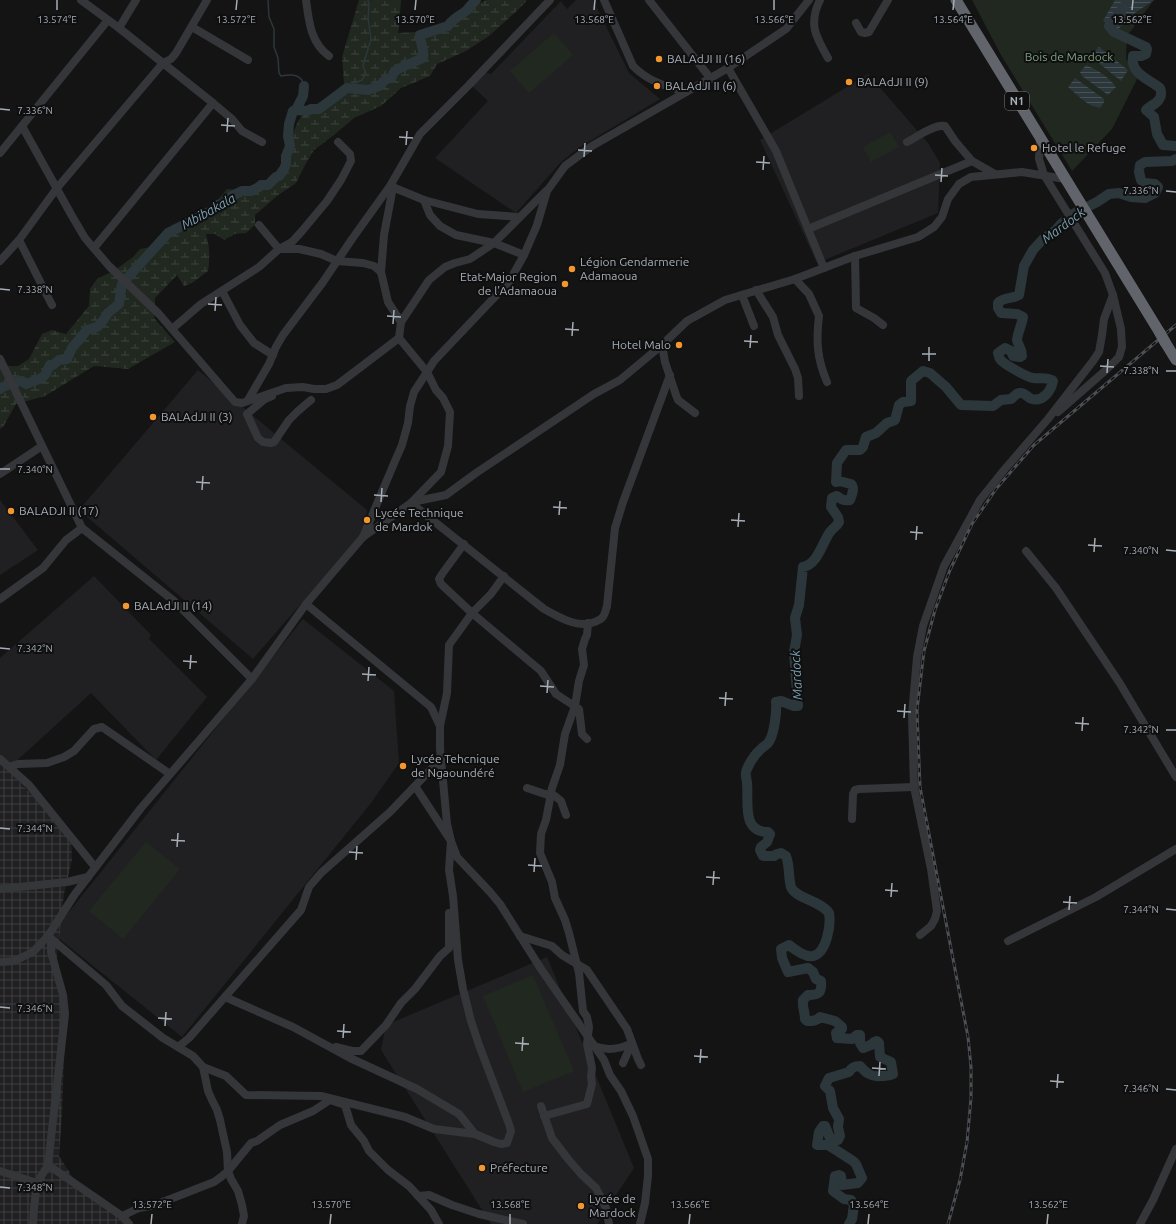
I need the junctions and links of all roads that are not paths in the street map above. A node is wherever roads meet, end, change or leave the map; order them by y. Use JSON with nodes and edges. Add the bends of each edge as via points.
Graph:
{"nodes":[{"id":1,"x":81,"y":0,"type":"edge"},
{"id":2,"x":136,"y":0,"type":"edge"},
{"id":3,"x":207,"y":0,"type":"edge"},
{"id":4,"x":306,"y":0,"type":"edge"},
{"id":5,"x":550,"y":0,"type":"edge"},
{"id":6,"x":604,"y":0,"type":"edge"},
{"id":7,"x":649,"y":0,"type":"edge"},
{"id":8,"x":809,"y":0,"type":"edge"},
{"id":9,"x":820,"y":0,"type":"edge"},
{"id":10,"x":888,"y":0,"type":"edge"},
{"id":11,"x":956,"y":0,"type":"edge"},
{"id":12,"x":108,"y":20,"type":"junction"},
{"id":13,"x":856,"y":23,"type":"dead end"},
{"id":14,"x":192,"y":27,"type":"junction"},
{"id":15,"x":119,"y":28,"type":"junction"},
{"id":16,"x":329,"y":56,"type":"dead end"},
{"id":17,"x":828,"y":58,"type":"dead end"},
{"id":18,"x":248,"y":60,"type":"dead end"},
{"id":19,"x":163,"y":63,"type":"junction"},
{"id":20,"x":728,"y":68,"type":"junction"},
{"id":21,"x":710,"y":79,"type":"junction"},
{"id":22,"x":686,"y":92,"type":"junction"},
{"id":23,"x":213,"y":103,"type":"junction"},
{"id":24,"x":22,"y":126,"type":"junction"},
{"id":25,"x":1040,"y":138,"type":"junction"},
{"id":26,"x":262,"y":142,"type":"dead end"},
{"id":27,"x":338,"y":142,"type":"dead end"},
{"id":28,"x":907,"y":142,"type":"dead end"},
{"id":29,"x":0,"y":153,"type":"edge"},
{"id":30,"x":972,"y":160,"type":"junction"},
{"id":31,"x":995,"y":174,"type":"junction"},
{"id":32,"x":1044,"y":175,"type":"junction"},
{"id":33,"x":1065,"y":179,"type":"junction"},
{"id":34,"x":391,"y":187,"type":"junction"},
{"id":35,"x":57,"y":188,"type":"junction"},
{"id":36,"x":547,"y":191,"type":"junction"},
{"id":37,"x":424,"y":200,"type":"junction"},
{"id":38,"x":519,"y":217,"type":"junction"},
{"id":39,"x":259,"y":225,"type":"dead end"},
{"id":40,"x":808,"y":229,"type":"junction"},
{"id":41,"x":19,"y":240,"type":"junction"},
{"id":42,"x":494,"y":243,"type":"junction"},
{"id":43,"x":94,"y":248,"type":"junction"},
{"id":44,"x":279,"y":249,"type":"junction"},
{"id":45,"x":524,"y":255,"type":"junction"},
{"id":46,"x":855,"y":256,"type":"junction"},
{"id":47,"x":0,"y":261,"type":"edge"},
{"id":48,"x":337,"y":261,"type":"junction"},
{"id":49,"x":824,"y":268,"type":"junction"},
{"id":50,"x":381,"y":272,"type":"junction"},
{"id":51,"x":795,"y":279,"type":"junction"},
{"id":52,"x":756,"y":290,"type":"junction"},
{"id":53,"x":222,"y":291,"type":"junction"},
{"id":54,"x":742,"y":295,"type":"junction"},
{"id":55,"x":1113,"y":295,"type":"junction"},
{"id":56,"x":52,"y":305,"type":"dead end"},
{"id":57,"x":401,"y":322,"type":"junction"},
{"id":58,"x":883,"y":325,"type":"dead end"},
{"id":59,"x":754,"y":326,"type":"dead end"},
{"id":60,"x":172,"y":329,"type":"junction"},
{"id":61,"x":399,"y":338,"type":"junction"},
{"id":62,"x":662,"y":345,"type":"junction"},
{"id":63,"x":273,"y":355,"type":"junction"},
{"id":64,"x":0,"y":359,"type":"edge"},
{"id":65,"x":1176,"y":360,"type":"edge"},
{"id":66,"x":427,"y":372,"type":"junction"},
{"id":67,"x":670,"y":375,"type":"junction"},
{"id":68,"x":827,"y":382,"type":"dead end"},
{"id":69,"x":286,"y":388,"type":"junction"},
{"id":70,"x":799,"y":396,"type":"dead end"},
{"id":71,"x":248,"y":400,"type":"junction"},
{"id":72,"x":311,"y":400,"type":"dead end"},
{"id":73,"x":695,"y":413,"type":"dead end"},
{"id":74,"x":1048,"y":419,"type":"junction"},
{"id":75,"x":42,"y":446,"type":"junction"},
{"id":76,"x":0,"y":474,"type":"edge"},
{"id":77,"x":411,"y":503,"type":"junction"},
{"id":78,"x":82,"y":528,"type":"junction"},
{"id":79,"x":363,"y":537,"type":"junction"},
{"id":80,"x":464,"y":544,"type":"junction"},
{"id":81,"x":1026,"y":551,"type":"dead end"},
{"id":82,"x":504,"y":576,"type":"junction"},
{"id":83,"x":0,"y":599,"type":"edge"},
{"id":84,"x":306,"y":604,"type":"junction"},
{"id":85,"x":472,"y":613,"type":"junction"},
{"id":86,"x":588,"y":623,"type":"junction"},
{"id":87,"x":252,"y":679,"type":"junction"},
{"id":88,"x":575,"y":706,"type":"junction"},
{"id":89,"x":440,"y":726,"type":"junction"},
{"id":90,"x":587,"y":739,"type":"dead end"},
{"id":91,"x":0,"y":759,"type":"edge"},
{"id":92,"x":440,"y":760,"type":"junction"},
{"id":93,"x":10,"y":767,"type":"junction"},
{"id":94,"x":170,"y":774,"type":"junction"},
{"id":95,"x":1176,"y":777,"type":"edge"},
{"id":96,"x":415,"y":786,"type":"junction"},
{"id":97,"x":914,"y":786,"type":"junction"},
{"id":98,"x":527,"y":788,"type":"dead end"},
{"id":99,"x":551,"y":795,"type":"junction"},
{"id":100,"x":566,"y":815,"type":"dead end"},
{"id":101,"x":852,"y":819,"type":"dead end"},
{"id":102,"x":450,"y":841,"type":"junction"},
{"id":103,"x":1176,"y":848,"type":"edge"},
{"id":104,"x":95,"y":868,"type":"junction"},
{"id":105,"x":449,"y":870,"type":"junction"},
{"id":106,"x":88,"y":877,"type":"junction"},
{"id":107,"x":0,"y":889,"type":"edge"},
{"id":108,"x":920,"y":935,"type":"dead end"},
{"id":109,"x":520,"y":936,"type":"junction"},
{"id":110,"x":49,"y":938,"type":"junction"},
{"id":111,"x":1008,"y":941,"type":"dead end"},
{"id":112,"x":0,"y":962,"type":"edge"},
{"id":113,"x":577,"y":964,"type":"junction"},
{"id":114,"x":225,"y":997,"type":"junction"},
{"id":115,"x":588,"y":1036,"type":"junction"},
{"id":116,"x":323,"y":1044,"type":"junction"},
{"id":117,"x":632,"y":1044,"type":"junction"},
{"id":118,"x":594,"y":1046,"type":"junction"},
{"id":119,"x":178,"y":1047,"type":"junction"},
{"id":120,"x":623,"y":1063,"type":"dead end"},
{"id":121,"x":641,"y":1065,"type":"dead end"},
{"id":122,"x":203,"y":1067,"type":"junction"},
{"id":123,"x":541,"y":1106,"type":"dead end"},
{"id":124,"x":544,"y":1116,"type":"junction"},
{"id":125,"x":475,"y":1134,"type":"junction"},
{"id":126,"x":1176,"y":1149,"type":"edge"},
{"id":127,"x":48,"y":1166,"type":"junction"},
{"id":128,"x":0,"y":1171,"type":"edge"},
{"id":129,"x":228,"y":1171,"type":"junction"},
{"id":130,"x":37,"y":1183,"type":"junction"},
{"id":131,"x":418,"y":1196,"type":"junction"},
{"id":132,"x":122,"y":1216,"type":"junction"},
{"id":133,"x":33,"y":1224,"type":"edge"},
{"id":134,"x":129,"y":1224,"type":"edge"},
{"id":135,"x":242,"y":1224,"type":"edge"},
{"id":136,"x":438,"y":1224,"type":"edge"},
{"id":137,"x":523,"y":1224,"type":"edge"},
{"id":138,"x":609,"y":1224,"type":"edge"},
{"id":139,"x":640,"y":1224,"type":"edge"},
{"id":140,"x":1140,"y":1224,"type":"edge"}],
"edges":[{"from":1,"to":12,"type":"street"},
{"from":2,"to":15,"type":"street"},
{"from":3,"to":14,"type":"street"},
{"from":4,"to":16,"type":"street","via":[[314,39]]},
{"from":5,"to":34,"type":"street","via":[[420,134]]},
{"from":6,"to":22,"type":"street","via":[[633,66],[653,82]]},
{"from":7,"to":21,"type":"street"},
{"from":8,"to":20,"type":"street","via":[[786,29]]},
{"from":9,"to":17,"type":"street","via":[[813,18],[816,36]]},
{"from":10,"to":13,"type":"street","via":[[869,32],[861,32]]},
{"from":11,"to":25,"type":"highway","number":"N1"},
{"from":12,"to":15,"type":"street"},
{"from":12,"to":24,"type":"street"},
{"from":14,"to":18,"type":"street"},
{"from":14,"to":19,"type":"street","via":[[176,54]]},
{"from":15,"to":19,"type":"street"},
{"from":19,"to":23,"type":"street"},
{"from":19,"to":35,"type":"street"},
{"from":20,"to":21,"type":"street"},
{"from":20,"to":40,"type":"street","via":[[776,151]]},
{"from":21,"to":22,"type":"street"},
{"from":22,"to":36,"type":"street","via":[[592,146],[565,166]]},
{"from":23,"to":26,"type":"street","via":[[242,131]]},
{"from":23,"to":43,"type":"street"},
{"from":24,"to":29,"type":"street"},
{"from":24,"to":35,"type":"street"},
{"from":25,"to":32,"type":"street","via":[[1039,159]]},
{"from":25,"to":33,"type":"highway","number":"N1"},
{"from":27,"to":44,"type":"street","via":[[351,158],[341,180],[302,231],[292,242]]},
{"from":28,"to":30,"type":"street","via":[[936,126],[945,126]]},
{"from":30,"to":31,"type":"street"},
{"from":30,"to":40,"type":"street"},
{"from":31,"to":32,"type":"street","via":[[1022,172]]},
{"from":31,"to":46,"type":"street","via":[[971,178],[959,184],[948,198],[942,217],[934,227],[918,237]]},
{"from":32,"to":33,"type":"street"},
{"from":32,"to":55,"type":"street","via":[[1105,273]]},
{"from":33,"to":65,"type":"highway","number":"N1"},
{"from":34,"to":37,"type":"street"},
{"from":34,"to":48,"type":"street"},
{"from":34,"to":50,"type":"street"},
{"from":35,"to":41,"type":"street"},
{"from":35,"to":43,"type":"street","via":[[85,238]]},
{"from":36,"to":38,"type":"street"},
{"from":36,"to":45,"type":"street","via":[[537,225]]},
{"from":37,"to":38,"type":"street","via":[[478,214]]},
{"from":37,"to":42,"type":"street","via":[[430,215],[440,226],[456,235]]},
{"from":38,"to":42,"type":"street"},
{"from":39,"to":44,"type":"street"},
{"from":40,"to":49,"type":"street"},
{"from":41,"to":47,"type":"street"},
{"from":41,"to":56,"type":"street"},
{"from":42,"to":45,"type":"street"},
{"from":42,"to":57,"type":"street","via":[[470,258],[445,267],[429,280]]},
{"from":43,"to":60,"type":"street"},
{"from":44,"to":48,"type":"street","via":[[299,249]]},
{"from":44,"to":53,"type":"street","via":[[259,267]]},
{"from":45,"to":66,"type":"street","via":[[509,282],[434,361]]},
{"from":46,"to":49,"type":"street"},
{"from":46,"to":58,"type":"street","via":[[856,308]]},
{"from":48,"to":50,"type":"street","via":[[363,263],[374,266]]},
{"from":48,"to":63,"type":"street","via":[[283,335]]},
{"from":49,"to":51,"type":"street"},
{"from":50,"to":57,"type":"street","via":[[388,302]]},
{"from":51,"to":52,"type":"street"},
{"from":51,"to":68,"type":"street","via":[[809,294],[818,311],[818,355]]},
{"from":52,"to":54,"type":"street"},
{"from":52,"to":70,"type":"street","via":[[773,317],[778,335],[795,369]]},
{"from":53,"to":60,"type":"street"},
{"from":53,"to":63,"type":"street","via":[[240,325],[254,343]]},
{"from":54,"to":59,"type":"street"},
{"from":54,"to":62,"type":"street","via":[[725,300],[687,321]]},
{"from":55,"to":74,"type":"street","via":[[1104,319],[1099,352]]},
{"from":55,"to":74,"type":"street","via":[[1121,329],[1122,347],[1119,357]]},
{"from":57,"to":61,"type":"street"},
{"from":60,"to":71,"type":"street","via":[[235,402],[242,403]]},
{"from":61,"to":66,"type":"street"},
{"from":61,"to":69,"type":"street","via":[[337,384],[326,389]]},
{"from":62,"to":67,"type":"street"},
{"from":62,"to":77,"type":"street","via":[[620,380],[594,394],[446,495]]},
{"from":63,"to":71,"type":"street"},
{"from":64,"to":75,"type":"street"},
{"from":66,"to":77,"type":"street","via":[[450,412],[448,446],[441,472]]},
{"from":66,"to":79,"type":"street","via":[[414,392],[402,445]]},
{"from":67,"to":73,"type":"street","via":[[678,400]]},
{"from":67,"to":86,"type":"street","via":[[615,528],[607,606],[602,617]]},
{"from":69,"to":71,"type":"street"},
{"from":69,"to":72,"type":"street","via":[[265,399],[247,414],[258,438],[267,444],[274,442],[289,420]]},
{"from":74,"to":97,"type":"street","via":[[980,500],[944,566],[932,598],[923,626],[914,687]]},
{"from":75,"to":76,"type":"street"},
{"from":75,"to":78,"type":"street"},
{"from":77,"to":79,"type":"street"},
{"from":77,"to":80,"type":"street"},
{"from":78,"to":83,"type":"street","via":[[66,540],[42,568]]},
{"from":78,"to":87,"type":"street","via":[[174,601]]},
{"from":79,"to":84,"type":"street"},
{"from":80,"to":82,"type":"street"},
{"from":80,"to":85,"type":"street","via":[[439,579],[441,584]]},
{"from":81,"to":95,"type":"street","via":[[1056,588],[1119,682]]},
{"from":82,"to":85,"type":"street"},
{"from":82,"to":86,"type":"street","via":[[559,618],[569,622]]},
{"from":84,"to":87,"type":"street"},
{"from":84,"to":89,"type":"street","via":[[432,707]]},
{"from":85,"to":88,"type":"street","via":[[541,671],[556,694]]},
{"from":85,"to":89,"type":"street","via":[[449,645],[447,693]]},
{"from":86,"to":88,"type":"street","via":[[582,648],[584,665]]},
{"from":87,"to":94,"type":"street"},
{"from":88,"to":90,"type":"street","via":[[579,708],[582,734]]},
{"from":88,"to":99,"type":"street","via":[[565,734],[560,765]]},
{"from":89,"to":92,"type":"street"},
{"from":91,"to":93,"type":"street"},
{"from":92,"to":96,"type":"street"},
{"from":92,"to":102,"type":"street"},
{"from":93,"to":94,"type":"street","via":[[18,764],[47,763],[64,757],[74,751],[94,729],[102,727]]},
{"from":93,"to":104,"type":"street","via":[[29,785]]},
{"from":94,"to":104,"type":"street"},
{"from":96,"to":102,"type":"street"},
{"from":96,"to":114,"type":"street","via":[[309,887],[301,910]]},
{"from":97,"to":101,"type":"street","via":[[855,790]]},
{"from":97,"to":108,"type":"street","via":[[937,912],[931,926]]},
{"from":98,"to":99,"type":"street"},
{"from":99,"to":100,"type":"street","via":[[561,801]]},
{"from":99,"to":113,"type":"street","via":[[541,834],[540,853],[565,920]]},
{"from":102,"to":105,"type":"street"},
{"from":102,"to":109,"type":"street","via":[[457,857],[490,892]]},
{"from":103,"to":111,"type":"street","via":[[1096,897]]},
{"from":104,"to":106,"type":"street"},
{"from":105,"to":116,"type":"street","via":[[449,948],[401,1003],[386,1025],[361,1051]]},
{"from":105,"to":125,"type":"street","via":[[458,960],[471,1021],[511,1131],[507,1143],[501,1144]]},
{"from":106,"to":107,"type":"street","via":[[67,882]]},
{"from":106,"to":110,"type":"street"},
{"from":109,"to":113,"type":"street","via":[[552,946]]},
{"from":109,"to":115,"type":"street"},
{"from":110,"to":112,"type":"street","via":[[32,952],[14,961]]},
{"from":110,"to":119,"type":"street","via":[[106,986],[122,1006]]},
{"from":110,"to":127,"type":"street","via":[[65,1014]]},
{"from":113,"to":115,"type":"street","via":[[583,1011],[589,1027]]},
{"from":113,"to":117,"type":"street","via":[[587,970],[594,979],[627,1029]]},
{"from":114,"to":116,"type":"street"},
{"from":114,"to":119,"type":"street"},
{"from":115,"to":118,"type":"street"},
{"from":115,"to":124,"type":"street","via":[[592,1084],[587,1104]]},
{"from":116,"to":125,"type":"street","via":[[423,1092],[459,1114]]},
{"from":117,"to":118,"type":"street","via":[[614,1049]]},
{"from":117,"to":120,"type":"street"},
{"from":117,"to":121,"type":"street"},
{"from":118,"to":139,"type":"street","via":[[621,1091],[648,1158],[645,1203]]},
{"from":119,"to":122,"type":"street","via":[[193,1056]]},
{"from":122,"to":125,"type":"street","via":[[226,1076],[246,1095],[321,1096],[406,1117],[434,1129]]},
{"from":122,"to":129,"type":"street","via":[[208,1091],[218,1110],[227,1152]]},
{"from":123,"to":124,"type":"street"},
{"from":124,"to":138,"type":"street","via":[[552,1138],[581,1174],[596,1188],[606,1208]]},
{"from":126,"to":140,"type":"street","via":[[1154,1200]]},
{"from":127,"to":130,"type":"street"},
{"from":127,"to":132,"type":"street"},
{"from":128,"to":130,"type":"street"},
{"from":129,"to":131,"type":"street","via":[[251,1143],[330,1100],[345,1105],[351,1125],[369,1151]]},
{"from":129,"to":132,"type":"street","via":[[214,1182]]},
{"from":129,"to":135,"type":"street","via":[[242,1205]]},
{"from":130,"to":133,"type":"street"},
{"from":131,"to":136,"type":"street","via":[[431,1210]]},
{"from":131,"to":137,"type":"street","via":[[429,1195],[479,1214]]},
{"from":132,"to":134,"type":"street"}]}
